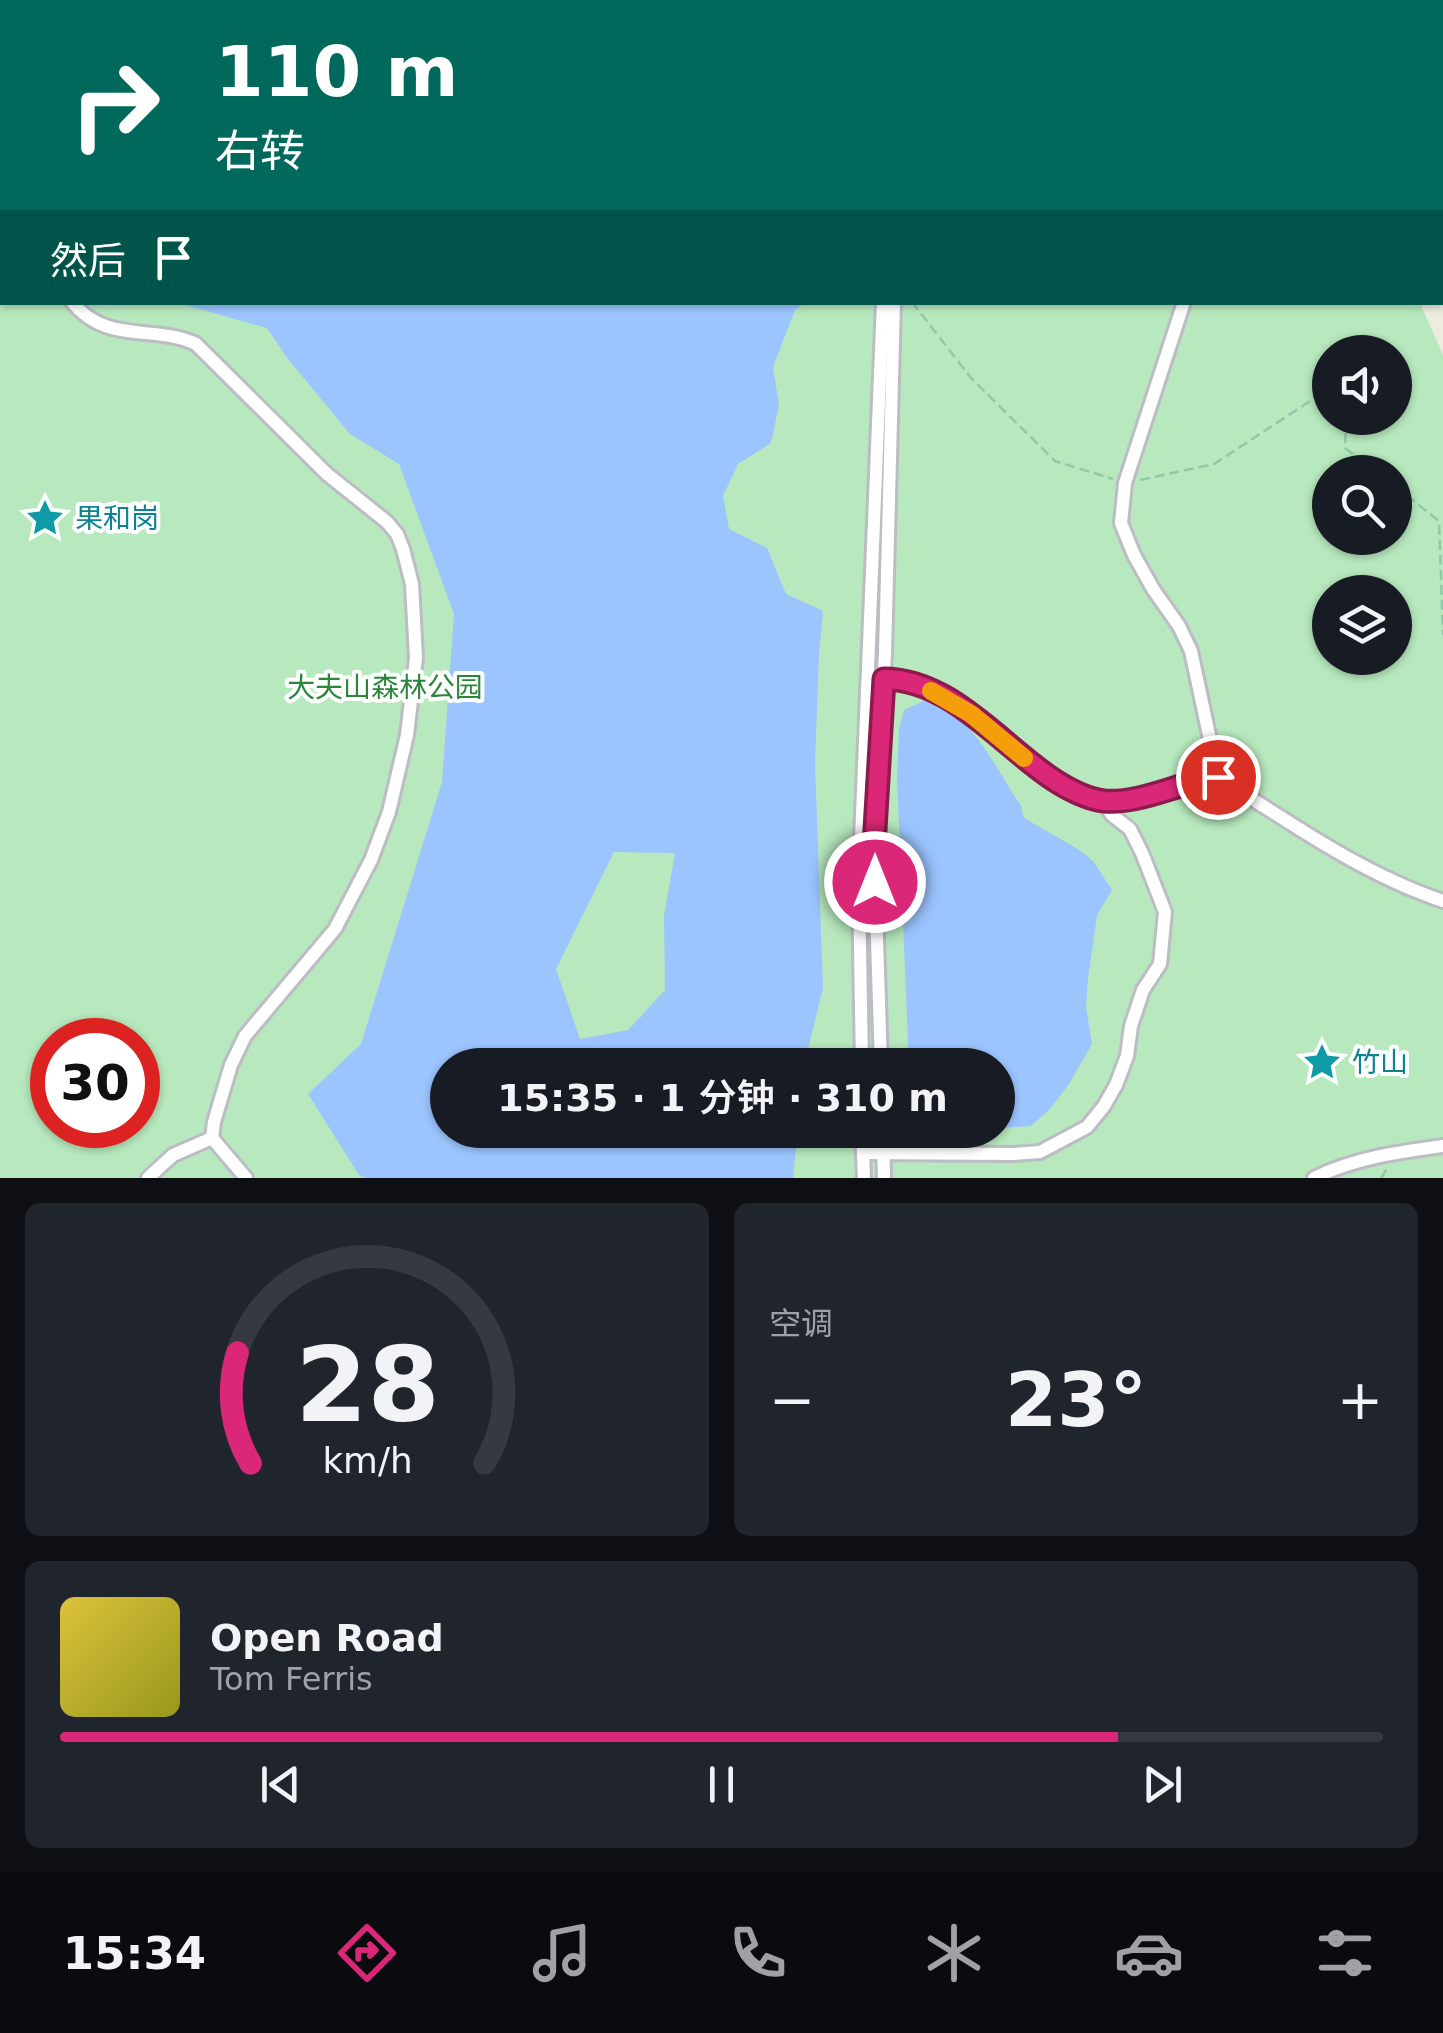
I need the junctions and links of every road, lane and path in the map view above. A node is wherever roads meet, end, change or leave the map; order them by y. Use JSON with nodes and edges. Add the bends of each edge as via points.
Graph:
{"nodes":[{"id":1,"x":75,"y":305,"type":"edge"},
{"id":2,"x":883,"y":305,"type":"edge"},
{"id":3,"x":894,"y":305,"type":"edge"},
{"id":4,"x":914,"y":305,"type":"edge"},
{"id":5,"x":1183,"y":305,"type":"edge"},
{"id":6,"x":1312,"y":400,"type":"edge"},
{"id":7,"x":1125,"y":483,"type":"junction"},
{"id":8,"x":1412,"y":499,"type":"edge"},
{"id":9,"x":1443,"y":635,"type":"edge"},
{"id":10,"x":867,"y":678,"type":"junction"},
{"id":11,"x":884,"y":679,"type":"junction"},
{"id":12,"x":1218,"y":777,"type":"junction"},
{"id":13,"x":1102,"y":801,"type":"junction"},
{"id":14,"x":1443,"y":901,"type":"edge"},
{"id":15,"x":862,"y":1048,"type":"edge"},
{"id":16,"x":880,"y":1048,"type":"edge"},
{"id":17,"x":212,"y":1138,"type":"junction"},
{"id":18,"x":1443,"y":1146,"type":"edge"},
{"id":19,"x":863,"y":1148,"type":"edge"},
{"id":20,"x":883,"y":1148,"type":"edge"},
{"id":21,"x":883,"y":1152,"type":"junction"},
{"id":22,"x":863,"y":1153,"type":"junction"},
{"id":23,"x":148,"y":1178,"type":"edge"},
{"id":24,"x":246,"y":1178,"type":"edge"},
{"id":25,"x":864,"y":1178,"type":"edge"},
{"id":26,"x":884,"y":1178,"type":"edge"},
{"id":27,"x":1314,"y":1178,"type":"edge"}],
"edges":[{"from":1,"to":17,"type":"street","via":[[101,326],[196,344],[327,474],[387,522],[404,549],[412,584],[416,658],[390,812],[335,929],[245,1036]]},
{"from":2,"to":10,"type":"street"},
{"from":3,"to":11,"type":"street"},
{"from":4,"to":7,"type":"path","via":[[970,378],[1055,461]]},
{"from":5,"to":7,"type":"street"},
{"from":6,"to":7,"type":"path","via":[[1214,464]]},
{"from":7,"to":12,"type":"street","via":[[1121,523],[1191,651]]},
{"from":8,"to":9,"type":"path","via":[[1440,520]]},
{"from":10,"to":11,"type":"street"},
{"from":10,"to":15,"type":"street"},
{"from":11,"to":13,"type":"street","via":[[927,688],[971,714],[1039,770]]},
{"from":11,"to":16,"type":"street","via":[[874,846]]},
{"from":12,"to":13,"type":"street"},
{"from":12,"to":14,"type":"street","via":[[1324,844]]},
{"from":13,"to":21,"type":"street","via":[[1130,830],[1165,912],[1160,964],[1143,990],[1127,1056],[1104,1106],[1087,1127],[1040,1152]]},
{"from":17,"to":23,"type":"street","via":[[173,1155]]},
{"from":17,"to":24,"type":"street"},
{"from":18,"to":27,"type":"street","via":[[1339,1166]]},
{"from":19,"to":22,"type":"street"},
{"from":20,"to":21,"type":"street"},
{"from":21,"to":22,"type":"street"},
{"from":21,"to":26,"type":"street"},
{"from":22,"to":25,"type":"street"}]}
